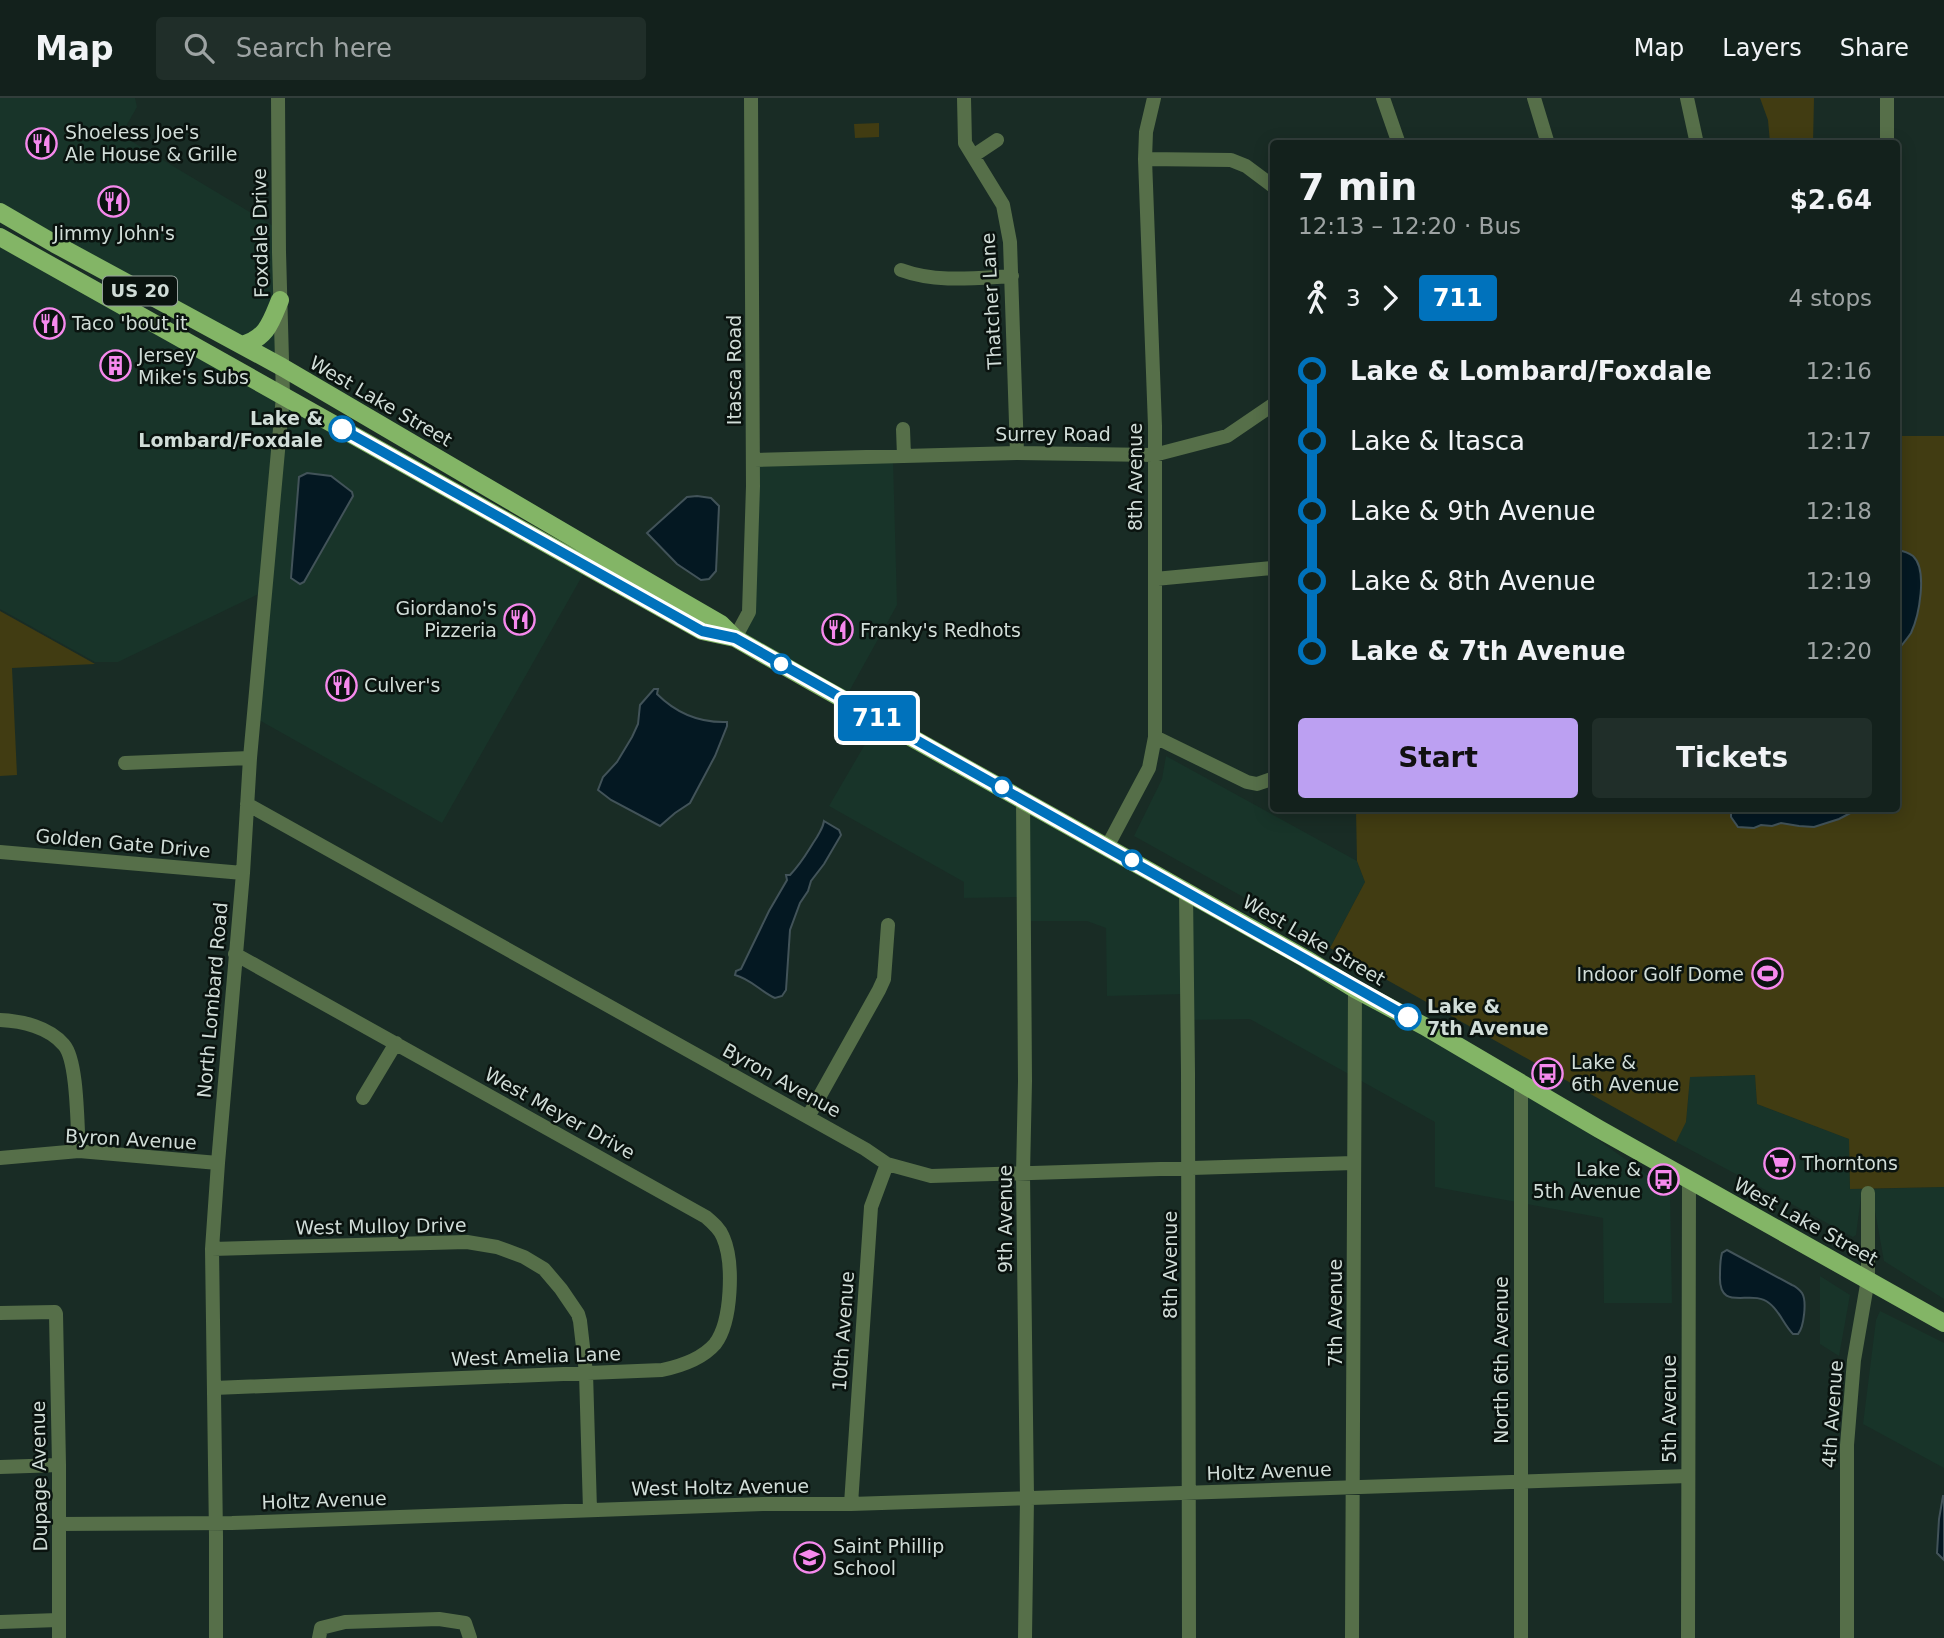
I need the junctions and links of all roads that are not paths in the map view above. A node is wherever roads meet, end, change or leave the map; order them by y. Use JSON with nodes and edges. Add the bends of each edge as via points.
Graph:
{"nodes":[{"id":1,"x":278,"y":98,"type":"edge"},
{"id":2,"x":751,"y":98,"type":"edge"},
{"id":3,"x":964,"y":98,"type":"edge"},
{"id":4,"x":1154,"y":98,"type":"edge"},
{"id":5,"x":1383,"y":98,"type":"edge"},
{"id":6,"x":1534,"y":98,"type":"edge"},
{"id":7,"x":1687,"y":98,"type":"edge"},
{"id":8,"x":1887,"y":98,"type":"edge"},
{"id":9,"x":997,"y":140,"type":"dead end"},
{"id":10,"x":1398,"y":140,"type":"edge"},
{"id":11,"x":1547,"y":140,"type":"edge"},
{"id":12,"x":1696,"y":140,"type":"edge"},
{"id":13,"x":1887,"y":140,"type":"edge"},
{"id":14,"x":973,"y":156,"type":"junction"},
{"id":15,"x":1145,"y":159,"type":"junction"},
{"id":16,"x":1270,"y":184,"type":"edge"},
{"id":17,"x":0,"y":212,"type":"edge"},
{"id":18,"x":0,"y":237,"type":"edge"},
{"id":19,"x":901,"y":270,"type":"dead end"},
{"id":20,"x":1012,"y":276,"type":"junction"},
{"id":21,"x":281,"y":300,"type":"junction"},
{"id":22,"x":242,"y":345,"type":"junction"},
{"id":23,"x":282,"y":367,"type":"junction"},
{"id":24,"x":283,"y":397,"type":"junction"},
{"id":25,"x":1270,"y":407,"type":"edge"},
{"id":26,"x":903,"y":429,"type":"dead end"},
{"id":27,"x":1017,"y":453,"type":"junction"},
{"id":28,"x":1154,"y":455,"type":"junction"},
{"id":29,"x":904,"y":456,"type":"junction"},
{"id":30,"x":754,"y":460,"type":"junction"},
{"id":31,"x":1270,"y":568,"type":"edge"},
{"id":32,"x":1155,"y":579,"type":"junction"},
{"id":33,"x":735,"y":638,"type":"junction"},
{"id":34,"x":1156,"y":737,"type":"junction"},
{"id":35,"x":250,"y":758,"type":"junction"},
{"id":36,"x":125,"y":763,"type":"dead end"},
{"id":37,"x":1270,"y":779,"type":"edge"},
{"id":38,"x":1023,"y":799,"type":"junction"},
{"id":39,"x":247,"y":804,"type":"junction"},
{"id":40,"x":1107,"y":847,"type":"junction"},
{"id":41,"x":0,"y":852,"type":"edge"},
{"id":42,"x":243,"y":873,"type":"junction"},
{"id":43,"x":1186,"y":891,"type":"junction"},
{"id":44,"x":888,"y":925,"type":"dead end"},
{"id":45,"x":235,"y":954,"type":"junction"},
{"id":46,"x":1355,"y":989,"type":"junction"},
{"id":47,"x":0,"y":1020,"type":"edge"},
{"id":48,"x":396,"y":1043,"type":"junction"},
{"id":49,"x":1521,"y":1082,"type":"junction"},
{"id":50,"x":363,"y":1098,"type":"dead end"},
{"id":51,"x":808,"y":1117,"type":"junction"},
{"id":52,"x":79,"y":1151,"type":"junction"},
{"id":53,"x":0,"y":1158,"type":"edge"},
{"id":54,"x":218,"y":1163,"type":"junction"},
{"id":55,"x":1354,"y":1163,"type":"junction"},
{"id":56,"x":887,"y":1164,"type":"junction"},
{"id":57,"x":1188,"y":1169,"type":"junction"},
{"id":58,"x":1023,"y":1174,"type":"junction"},
{"id":59,"x":1689,"y":1180,"type":"junction"},
{"id":60,"x":1868,"y":1193,"type":"dead end"},
{"id":61,"x":706,"y":1217,"type":"joint"},
{"id":62,"x":212,"y":1250,"type":"junction"},
{"id":63,"x":1868,"y":1279,"type":"junction"},
{"id":64,"x":0,"y":1313,"type":"edge"},
{"id":65,"x":1944,"y":1323,"type":"edge"},
{"id":66,"x":586,"y":1373,"type":"junction"},
{"id":67,"x":214,"y":1388,"type":"junction"},
{"id":68,"x":59,"y":1465,"type":"junction"},
{"id":69,"x":0,"y":1467,"type":"edge"},
{"id":70,"x":1688,"y":1476,"type":"junction"},
{"id":71,"x":1521,"y":1482,"type":"junction"},
{"id":72,"x":1353,"y":1487,"type":"junction"},
{"id":73,"x":1190,"y":1493,"type":"junction"},
{"id":74,"x":1027,"y":1498,"type":"junction"},
{"id":75,"x":851,"y":1504,"type":"junction"},
{"id":76,"x":590,"y":1510,"type":"junction"},
{"id":77,"x":216,"y":1523,"type":"junction"},
{"id":78,"x":59,"y":1524,"type":"junction"},
{"id":79,"x":58,"y":1620,"type":"junction"},
{"id":80,"x":0,"y":1622,"type":"edge"},
{"id":81,"x":320,"y":1633,"type":"edge"},
{"id":82,"x":59,"y":1638,"type":"edge"},
{"id":83,"x":216,"y":1638,"type":"edge"},
{"id":84,"x":470,"y":1638,"type":"edge"},
{"id":85,"x":1025,"y":1638,"type":"edge"},
{"id":86,"x":1189,"y":1638,"type":"edge"},
{"id":87,"x":1352,"y":1638,"type":"edge"},
{"id":88,"x":1521,"y":1638,"type":"edge"},
{"id":89,"x":1688,"y":1638,"type":"edge"},
{"id":90,"x":1847,"y":1638,"type":"edge"}],
"edges":[{"from":1,"to":21,"type":"street","name":"Foxdale Drive"},
{"from":2,"to":30,"type":"street","name":"Itasca Road"},
{"from":3,"to":14,"type":"street","name":"Thatcher Lane","via":[[965,143]]},
{"from":4,"to":15,"type":"street","name":"8th Avenue"},
{"from":5,"to":10,"type":"street"},
{"from":6,"to":11,"type":"street"},
{"from":7,"to":12,"type":"street"},
{"from":8,"to":13,"type":"street"},
{"from":9,"to":14,"type":"street"},
{"from":14,"to":20,"type":"street","name":"Thatcher Lane","via":[[1003,205]]},
{"from":15,"to":16,"type":"street","via":[[1231,160]]},
{"from":15,"to":28,"type":"street","name":"8th Avenue"},
{"from":17,"to":22,"type":"main road","name":"West Lake Street","number":"US 20"},
{"from":18,"to":24,"type":"main road","name":"West Lake Street","number":"US 20"},
{"from":19,"to":20,"type":"street","via":[[945,279]]},
{"from":20,"to":27,"type":"street","name":"Thatcher Lane"},
{"from":21,"to":22,"type":"main road","via":[[264,332]]},
{"from":21,"to":23,"type":"street","name":"Foxdale Drive"},
{"from":22,"to":23,"type":"main road","name":"West Lake Street","number":"US 20"},
{"from":23,"to":24,"type":"street","name":"North Lombard Road"},
{"from":23,"to":33,"type":"main road","name":"West Lake Street","number":"US 20","via":[[714,620]]},
{"from":24,"to":33,"type":"main road","name":"West Lake Street","number":"US 20","via":[[702,631]]},
{"from":24,"to":35,"type":"street","name":"North Lombard Road"},
{"from":25,"to":28,"type":"street","name":"Surrey Road","via":[[1227,436]]},
{"from":26,"to":29,"type":"street"},
{"from":27,"to":28,"type":"street","name":"Surrey Road"},
{"from":27,"to":29,"type":"street","name":"Surrey Road"},
{"from":28,"to":32,"type":"street","name":"8th Avenue"},
{"from":29,"to":30,"type":"street","name":"Surrey Road"},
{"from":30,"to":33,"type":"street","name":"Itasca Road","via":[[749,612]]},
{"from":31,"to":32,"type":"street"},
{"from":32,"to":34,"type":"street","name":"8th Avenue"},
{"from":33,"to":38,"type":"main road","name":"West Lake Street","number":"US 20"},
{"from":34,"to":37,"type":"street","via":[[1247,782]]},
{"from":34,"to":40,"type":"street","name":"8th Avenue","via":[[1149,768]]},
{"from":35,"to":36,"type":"street"},
{"from":35,"to":39,"type":"street","name":"North Lombard Road"},
{"from":38,"to":40,"type":"main road","name":"West Lake Street","number":"US 20"},
{"from":38,"to":58,"type":"street","name":"9th Avenue"},
{"from":39,"to":42,"type":"street","name":"North Lombard Road"},
{"from":39,"to":51,"type":"street","name":"Byron Avenue"},
{"from":40,"to":43,"type":"main road","name":"West Lake Street","number":"US 20"},
{"from":41,"to":42,"type":"street","name":"Golden Gate Drive"},
{"from":42,"to":45,"type":"street","name":"North Lombard Road"},
{"from":43,"to":46,"type":"main road","name":"West Lake Street","number":"US 20"},
{"from":43,"to":57,"type":"street","name":"8th Avenue"},
{"from":44,"to":51,"type":"street","via":[[884,979]]},
{"from":45,"to":48,"type":"street","name":"West Meyer Drive"},
{"from":45,"to":54,"type":"street","name":"North Lombard Road"},
{"from":46,"to":49,"type":"main road","name":"West Lake Street","number":"US 20"},
{"from":46,"to":55,"type":"street","name":"7th Avenue"},
{"from":47,"to":52,"type":"street","via":[[32,1025],[66,1046],[73,1063]]},
{"from":48,"to":50,"type":"street"},
{"from":48,"to":61,"type":"street","name":"West Meyer Drive"},
{"from":49,"to":59,"type":"main road","name":"West Lake Street","number":"US 20"},
{"from":49,"to":71,"type":"street","name":"North 6th Avenue"},
{"from":51,"to":56,"type":"street","name":"Byron Avenue"},
{"from":52,"to":53,"type":"street","name":"Byron Avenue"},
{"from":52,"to":54,"type":"street","name":"Byron Avenue"},
{"from":54,"to":62,"type":"street","name":"North Lombard Road"},
{"from":55,"to":57,"type":"street","name":"Byron Avenue"},
{"from":55,"to":72,"type":"street","name":"7th Avenue"},
{"from":56,"to":58,"type":"street","name":"Byron Avenue","via":[[931,1176]]},
{"from":56,"to":75,"type":"street","name":"10th Avenue","via":[[871,1207]]},
{"from":57,"to":58,"type":"street","name":"Byron Avenue"},
{"from":57,"to":73,"type":"street","name":"8th Avenue"},
{"from":58,"to":74,"type":"street","name":"9th Avenue"},
{"from":59,"to":63,"type":"main road","name":"West Lake Street","number":"US 20"},
{"from":59,"to":70,"type":"street","name":"5th Avenue"},
{"from":60,"to":63,"type":"street","name":"4th Avenue"},
{"from":61,"to":66,"type":"street","name":"West Amelia Lane","via":[[723,1237],[729,1263],[726,1318],[717,1341],[706,1353],[680,1366]]},
{"from":62,"to":66,"type":"street","name":"West Mulloy Drive","via":[[453,1242],[498,1247],[544,1269],[561,1289],[580,1321]]},
{"from":62,"to":67,"type":"street","name":"North Lombard Road"},
{"from":63,"to":65,"type":"main road","name":"West Lake Street","number":"US 20"},
{"from":63,"to":90,"type":"street","name":"4th Avenue","via":[[1854,1360],[1847,1445]]},
{"from":64,"to":68,"type":"street","name":"Dupage Avenue","via":[[56,1314]]},
{"from":66,"to":67,"type":"street","name":"West Amelia Lane"},
{"from":66,"to":76,"type":"street","name":"West Mulloy Drive"},
{"from":67,"to":77,"type":"street","name":"North Lombard Road"},
{"from":68,"to":69,"type":"street"},
{"from":68,"to":78,"type":"street","name":"Dupage Avenue"},
{"from":70,"to":71,"type":"street","name":"Holtz Avenue"},
{"from":70,"to":89,"type":"street","name":"5th Avenue"},
{"from":71,"to":72,"type":"street","name":"Holtz Avenue"},
{"from":71,"to":88,"type":"street","name":"North 6th Avenue"},
{"from":72,"to":73,"type":"street","name":"Holtz Avenue"},
{"from":72,"to":87,"type":"street","name":"7th Avenue"},
{"from":73,"to":74,"type":"street","name":"Holtz Avenue"},
{"from":73,"to":86,"type":"street","name":"8th Avenue"},
{"from":74,"to":75,"type":"street","name":"Holtz Avenue"},
{"from":74,"to":85,"type":"street","name":"9th Avenue"},
{"from":75,"to":76,"type":"street","name":"West Holtz Avenue"},
{"from":76,"to":77,"type":"street","name":"Holtz Avenue"},
{"from":77,"to":78,"type":"street","name":"Holtz Avenue"},
{"from":77,"to":83,"type":"street","name":"North Lombard Road"},
{"from":78,"to":79,"type":"street","name":"Dupage Avenue"},
{"from":79,"to":80,"type":"street"},
{"from":79,"to":82,"type":"street","name":"Dupage Avenue"},
{"from":81,"to":84,"type":"street","via":[[345,1622],[439,1619],[466,1623]]}]}
